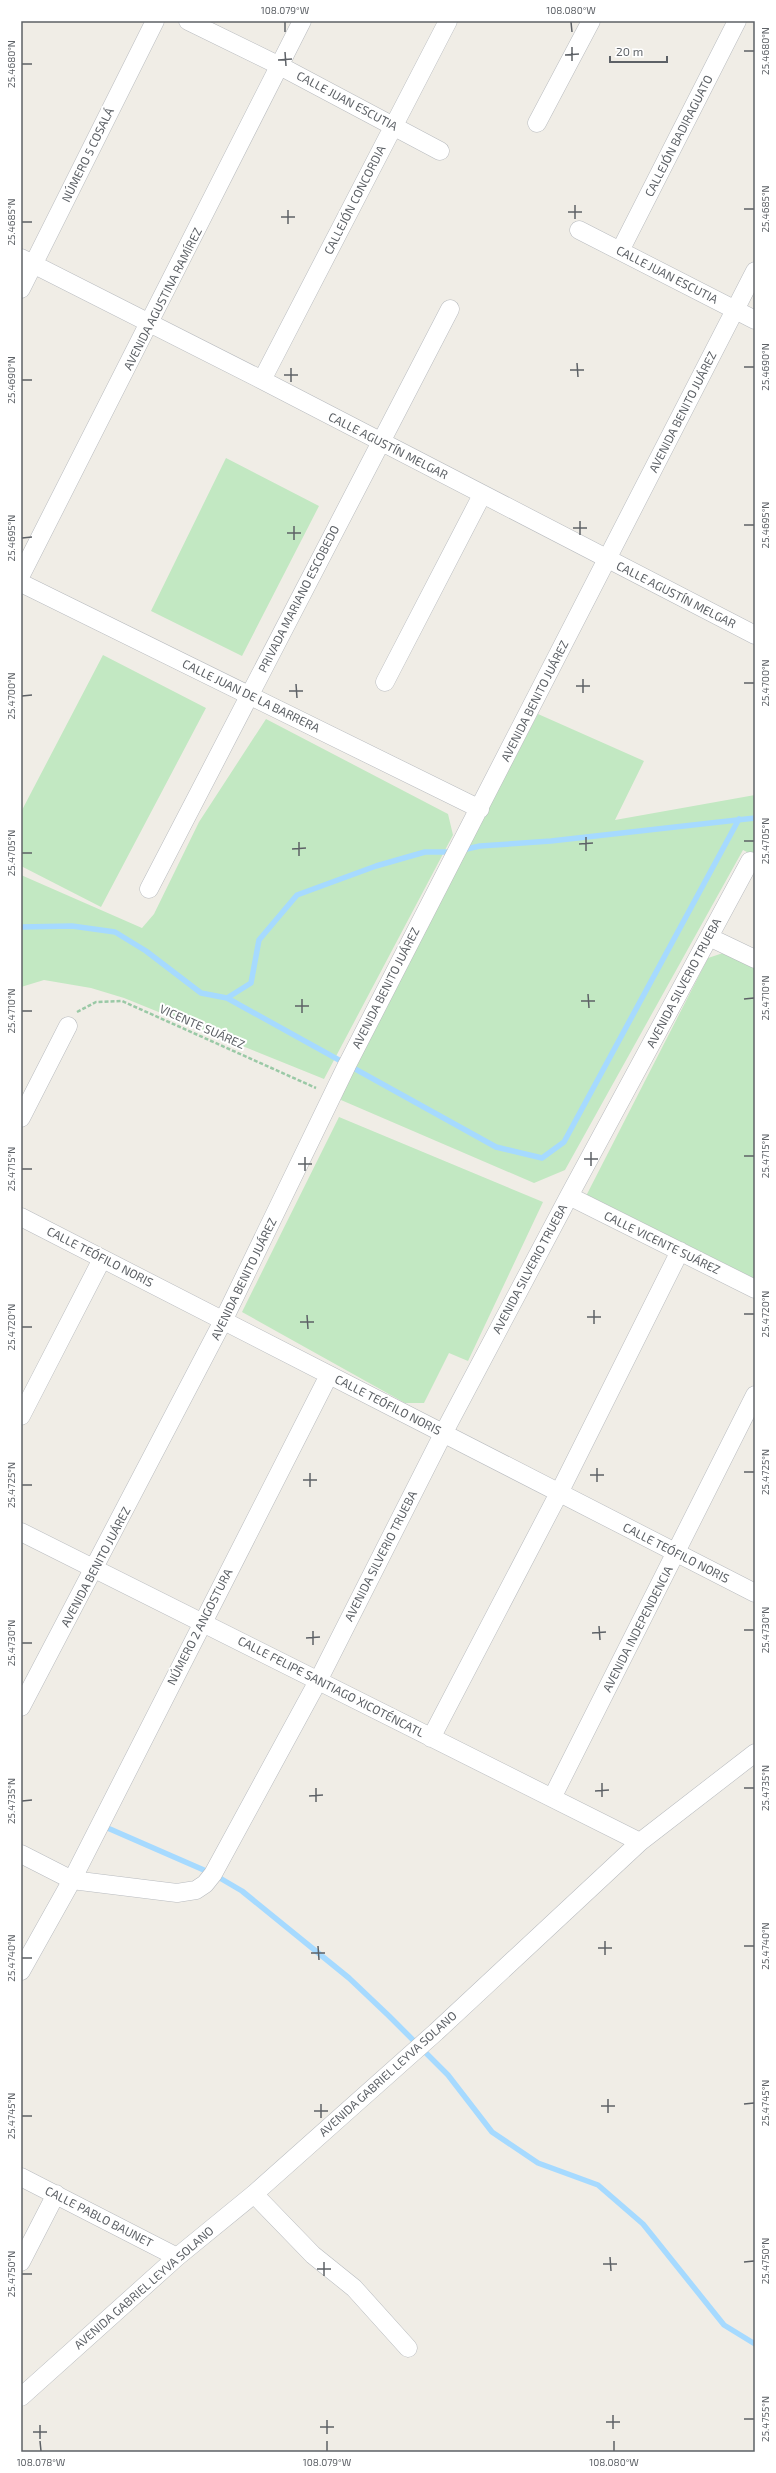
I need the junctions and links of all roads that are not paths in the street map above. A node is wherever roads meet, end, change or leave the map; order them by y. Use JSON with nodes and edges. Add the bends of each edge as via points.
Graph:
{"nodes":[{"id":1,"x":155,"y":21,"type":"edge"},
{"id":2,"x":188,"y":21,"type":"edge"},
{"id":3,"x":302,"y":21,"type":"edge"},
{"id":4,"x":448,"y":21,"type":"edge"},
{"id":5,"x":591,"y":21,"type":"edge"},
{"id":6,"x":737,"y":21,"type":"edge"},
{"id":7,"x":280,"y":66,"type":"junction"},
{"id":8,"x":537,"y":123,"type":"dead end"},
{"id":9,"x":394,"y":126,"type":"junction"},
{"id":10,"x":440,"y":151,"type":"dead end"},
{"id":11,"x":579,"y":230,"type":"dead end"},
{"id":12,"x":620,"y":251,"type":"junction"},
{"id":13,"x":27,"y":261,"type":"edge"},
{"id":14,"x":755,"y":271,"type":"edge"},
{"id":15,"x":21,"y":289,"type":"edge"},
{"id":16,"x":450,"y":310,"type":"dead end"},
{"id":17,"x":735,"y":310,"type":"junction"},
{"id":18,"x":755,"y":320,"type":"edge"},
{"id":19,"x":150,"y":324,"type":"junction"},
{"id":20,"x":262,"y":380,"type":"junction"},
{"id":21,"x":381,"y":442,"type":"junction"},
{"id":22,"x":482,"y":495,"type":"junction"},
{"id":23,"x":608,"y":559,"type":"junction"},
{"id":24,"x":21,"y":575,"type":"edge"},
{"id":25,"x":21,"y":583,"type":"edge"},
{"id":26,"x":755,"y":635,"type":"edge"},
{"id":27,"x":384,"y":682,"type":"dead end"},
{"id":28,"x":249,"y":695,"type":"junction"},
{"id":29,"x":480,"y":809,"type":"junction"},
{"id":30,"x":750,"y":860,"type":"dead end"},
{"id":31,"x":148,"y":889,"type":"dead end"},
{"id":32,"x":709,"y":937,"type":"junction"},
{"id":33,"x":755,"y":959,"type":"edge"},
{"id":34,"x":68,"y":1026,"type":"road end"},
{"id":35,"x":21,"y":1118,"type":"edge"},
{"id":36,"x":569,"y":1196,"type":"junction"},
{"id":37,"x":21,"y":1217,"type":"edge"},
{"id":38,"x":680,"y":1251,"type":"junction"},
{"id":39,"x":102,"y":1259,"type":"junction"},
{"id":40,"x":755,"y":1289,"type":"edge"},
{"id":41,"x":223,"y":1321,"type":"junction"},
{"id":42,"x":329,"y":1375,"type":"junction"},
{"id":43,"x":755,"y":1395,"type":"edge"},
{"id":44,"x":21,"y":1416,"type":"edge"},
{"id":45,"x":443,"y":1434,"type":"junction"},
{"id":46,"x":559,"y":1493,"type":"junction"},
{"id":47,"x":21,"y":1532,"type":"edge"},
{"id":48,"x":676,"y":1553,"type":"junction"},
{"id":49,"x":95,"y":1569,"type":"junction"},
{"id":50,"x":755,"y":1593,"type":"edge"},
{"id":51,"x":202,"y":1623,"type":"junction"},
{"id":52,"x":318,"y":1681,"type":"junction"},
{"id":53,"x":21,"y":1707,"type":"edge"},
{"id":54,"x":431,"y":1738,"type":"junction"},
{"id":55,"x":755,"y":1753,"type":"edge"},
{"id":56,"x":552,"y":1798,"type":"junction"},
{"id":57,"x":640,"y":1842,"type":"junction"},
{"id":58,"x":21,"y":1854,"type":"edge"},
{"id":59,"x":72,"y":1880,"type":"junction"},
{"id":60,"x":21,"y":1971,"type":"edge"},
{"id":61,"x":21,"y":2177,"type":"edge"},
{"id":62,"x":56,"y":2194,"type":"junction"},
{"id":63,"x":254,"y":2194,"type":"junction"},
{"id":64,"x":177,"y":2257,"type":"junction"},
{"id":65,"x":21,"y":2262,"type":"edge"},
{"id":66,"x":408,"y":2348,"type":"dead end"},
{"id":67,"x":21,"y":2397,"type":"edge"}],
"edges":[{"from":1,"to":13,"type":"street","name":"NÚMERO 5 COSALÁ"},
{"from":2,"to":7,"type":"street","name":"CALLE JUAN ESCUTIA"},
{"from":3,"to":7,"type":"street","name":"AVENIDA AGUSTINA RAMÍREZ"},
{"from":4,"to":9,"type":"street","name":"CALLEJÓN CONCORDIA"},
{"from":5,"to":8,"type":"street"},
{"from":6,"to":12,"type":"street","name":"CALLEJÓN BADIRAGUATO"},
{"from":7,"to":9,"type":"street","name":"CALLE JUAN ESCUTIA"},
{"from":7,"to":19,"type":"street","name":"AVENIDA AGUSTINA RAMÍREZ"},
{"from":9,"to":10,"type":"street","name":"CALLE JUAN ESCUTIA"},
{"from":9,"to":20,"type":"street","name":"CALLEJÓN CONCORDIA"},
{"from":11,"to":12,"type":"street","name":"CALLE JUAN ESCUTIA"},
{"from":12,"to":17,"type":"street","name":"CALLE JUAN ESCUTIA"},
{"from":13,"to":15,"type":"street","name":"NÚMERO 5 COSALÁ"},
{"from":13,"to":19,"type":"street","name":"CALLE AGUSTÍN MELGAR"},
{"from":14,"to":17,"type":"street","name":"AVENIDA BENITO JUÁREZ"},
{"from":16,"to":21,"type":"street","name":"PRIVADA MARIANO ESCOBEDO"},
{"from":17,"to":18,"type":"street","name":"CALLE JUAN ESCUTIA"},
{"from":17,"to":23,"type":"street","name":"AVENIDA BENITO JUÁREZ"},
{"from":19,"to":20,"type":"street","name":"CALLE AGUSTÍN MELGAR"},
{"from":19,"to":24,"type":"street","name":"AVENIDA AGUSTINA RAMÍREZ"},
{"from":20,"to":21,"type":"street","name":"CALLE AGUSTÍN MELGAR"},
{"from":21,"to":22,"type":"street","name":"CALLE AGUSTÍN MELGAR"},
{"from":21,"to":28,"type":"street","name":"PRIVADA MARIANO ESCOBEDO"},
{"from":22,"to":23,"type":"street","name":"CALLE AGUSTÍN MELGAR"},
{"from":22,"to":27,"type":"street"},
{"from":23,"to":26,"type":"street","name":"CALLE AGUSTÍN MELGAR"},
{"from":23,"to":29,"type":"street","name":"AVENIDA BENITO JUÁREZ"},
{"from":25,"to":28,"type":"street","name":"CALLE JUAN DE LA BARRERA"},
{"from":28,"to":29,"type":"street","name":"CALLE JUAN DE LA BARRERA"},
{"from":28,"to":31,"type":"street","name":"PRIVADA MARIANO ESCOBEDO"},
{"from":29,"to":41,"type":"street","name":"AVENIDA BENITO JUÁREZ","via":[[455,852]]},
{"from":30,"to":32,"type":"street","name":"AVENIDA SILVERIO TRUEBA"},
{"from":32,"to":33,"type":"street"},
{"from":32,"to":36,"type":"street","name":"AVENIDA SILVERIO TRUEBA"},
{"from":34,"to":35,"type":"street"},
{"from":36,"to":38,"type":"street","name":"CALLE VICENTE SUÁREZ"},
{"from":36,"to":45,"type":"street","name":"AVENIDA SILVERIO TRUEBA"},
{"from":37,"to":39,"type":"street","name":"CALLE TEÓFILO NORIS"},
{"from":38,"to":40,"type":"street","name":"CALLE VICENTE SUÁREZ"},
{"from":38,"to":46,"type":"street"},
{"from":39,"to":41,"type":"street","name":"CALLE TEÓFILO NORIS"},
{"from":39,"to":44,"type":"street"},
{"from":41,"to":42,"type":"street","name":"CALLE TEÓFILO NORIS"},
{"from":41,"to":49,"type":"street","name":"AVENIDA BENITO JUÁREZ"},
{"from":42,"to":45,"type":"street","name":"CALLE TEÓFILO NORIS"},
{"from":42,"to":51,"type":"street","name":"NÚMERO 2 ANGOSTURA"},
{"from":43,"to":48,"type":"street","name":"AVENIDA INDEPENDENCIA"},
{"from":45,"to":46,"type":"street","name":"CALLE TEÓFILO NORIS"},
{"from":45,"to":52,"type":"street","name":"AVENIDA SILVERIO TRUEBA"},
{"from":46,"to":48,"type":"street","name":"CALLE TEÓFILO NORIS"},
{"from":46,"to":54,"type":"street"},
{"from":47,"to":49,"type":"street","name":"CALLE FELIPE SANTIAGO XICOTÉNCATL"},
{"from":48,"to":50,"type":"street","name":"CALLE TEÓFILO NORIS"},
{"from":48,"to":56,"type":"street","name":"AVENIDA INDEPENDENCIA"},
{"from":49,"to":51,"type":"street","name":"CALLE FELIPE SANTIAGO XICOTÉNCATL"},
{"from":49,"to":53,"type":"street","name":"AVENIDA BENITO JUÁREZ"},
{"from":51,"to":52,"type":"street","name":"CALLE FELIPE SANTIAGO XICOTÉNCATL"},
{"from":51,"to":59,"type":"street","name":"NÚMERO 2 ANGOSTURA"},
{"from":52,"to":54,"type":"street","name":"CALLE FELIPE SANTIAGO XICOTÉNCATL"},
{"from":52,"to":59,"type":"street","name":"AVENIDA SILVERIO TRUEBA","via":[[223,1860],[206,1884],[188,1893],[177,1893]]},
{"from":54,"to":56,"type":"street","name":"CALLE FELIPE SANTIAGO XICOTÉNCATL"},
{"from":55,"to":57,"type":"street","name":"AVENIDA GABRIEL LEYVA SOLANO"},
{"from":56,"to":57,"type":"street","name":"CALLE FELIPE SANTIAGO XICOTÉNCATL"},
{"from":57,"to":63,"type":"street","name":"AVENIDA GABRIEL LEYVA SOLANO","via":[[436,2032]]},
{"from":58,"to":59,"type":"street","name":"AVENIDA SILVERIO TRUEBA"},
{"from":59,"to":60,"type":"street","name":"NÚMERO 2 ANGOSTURA"},
{"from":61,"to":62,"type":"street","name":"CALLE PABLO BAUNET"},
{"from":62,"to":64,"type":"street","name":"CALLE PABLO BAUNET"},
{"from":62,"to":65,"type":"street"},
{"from":63,"to":64,"type":"street","name":"AVENIDA GABRIEL LEYVA SOLANO"},
{"from":63,"to":66,"type":"street","via":[[313,2254],[354,2288]]},
{"from":64,"to":67,"type":"street","name":"AVENIDA GABRIEL LEYVA SOLANO"}]}
